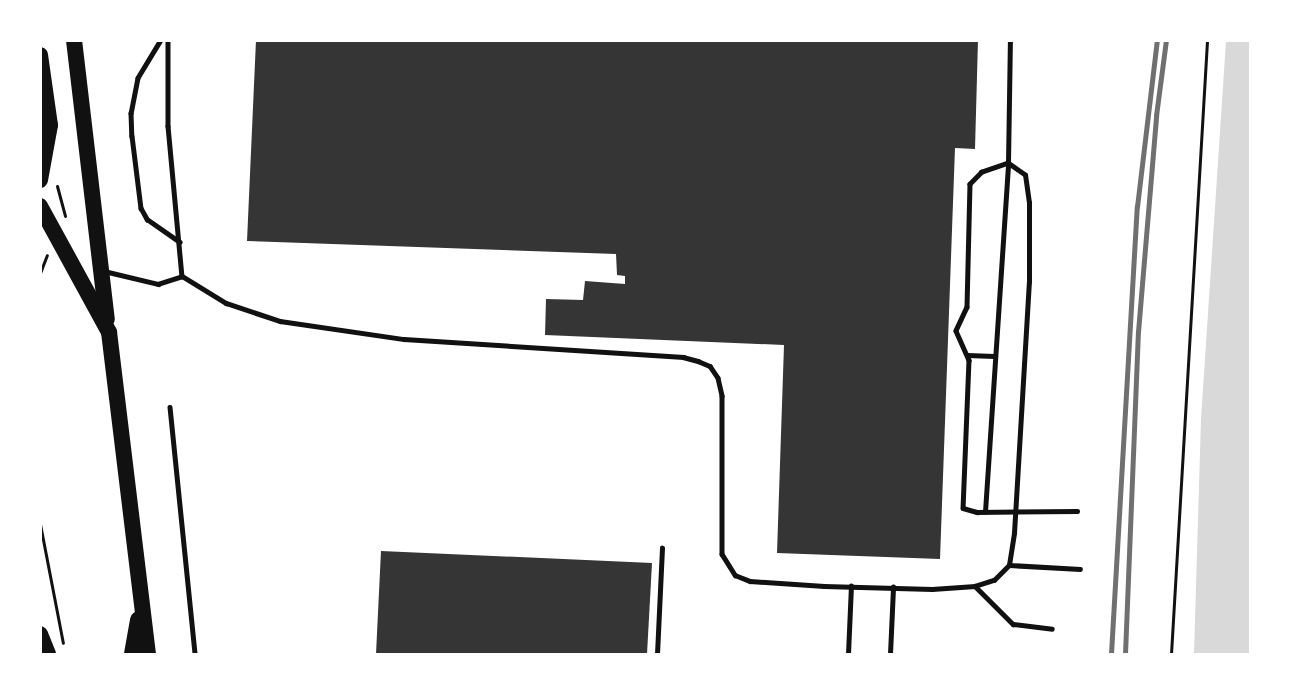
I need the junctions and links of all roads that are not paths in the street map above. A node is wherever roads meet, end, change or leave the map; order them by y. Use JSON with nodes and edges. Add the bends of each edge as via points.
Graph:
{"nodes":[{"id":1,"x":74,"y":40,"type":"edge"},
{"id":2,"x":161,"y":40,"type":"edge"},
{"id":3,"x":168,"y":40,"type":"edge"},
{"id":4,"x":1010,"y":40,"type":"edge"},
{"id":5,"x":40,"y":55,"type":"edge"},
{"id":6,"x":1008,"y":163,"type":"junction"},
{"id":7,"x":40,"y":180,"type":"edge"},
{"id":8,"x":40,"y":206,"type":"edge"},
{"id":9,"x":180,"y":242,"type":"junction"},
{"id":10,"x":101,"y":270,"type":"junction"},
{"id":11,"x":182,"y":276,"type":"junction"},
{"id":12,"x":109,"y":332,"type":"junction"},
{"id":13,"x":967,"y":355,"type":"junction"},
{"id":14,"x":994,"y":356,"type":"junction"},
{"id":15,"x":170,"y":407,"type":"dead end"},
{"id":16,"x":1077,"y":511,"type":"dead end"},
{"id":17,"x":985,"y":512,"type":"junction"},
{"id":18,"x":1014,"y":512,"type":"junction"},
{"id":19,"x":662,"y":548,"type":"dead end"},
{"id":20,"x":1009,"y":566,"type":"junction"},
{"id":21,"x":1080,"y":569,"type":"dead end"},
{"id":22,"x":851,"y":586,"type":"junction"},
{"id":23,"x":975,"y":586,"type":"junction"},
{"id":24,"x":893,"y":587,"type":"junction"},
{"id":25,"x":141,"y":606,"type":"junction"},
{"id":26,"x":1052,"y":629,"type":"dead end"},
{"id":27,"x":40,"y":634,"type":"edge"},
{"id":28,"x":48,"y":654,"type":"edge"},
{"id":29,"x":132,"y":654,"type":"edge"},
{"id":30,"x":148,"y":654,"type":"edge"},
{"id":31,"x":195,"y":654,"type":"edge"},
{"id":32,"x":657,"y":654,"type":"edge"},
{"id":33,"x":848,"y":654,"type":"edge"},
{"id":34,"x":890,"y":654,"type":"edge"}],
"edges":[{"from":1,"to":10,"type":"highway"},
{"from":2,"to":9,"type":"lane","via":[[138,78],[131,113],[132,136],[141,208],[147,219]]},
{"from":3,"to":9,"type":"lane","via":[[168,126]]},
{"from":4,"to":6,"type":"lane"},
{"from":5,"to":7,"type":"highway","via":[[50,125]]},
{"from":6,"to":13,"type":"lane","via":[[981,172],[970,184],[967,307],[956,331]]},
{"from":6,"to":14,"type":"lane"},
{"from":6,"to":18,"type":"lane","via":[[1025,175],[1029,203],[1029,282]]},
{"from":8,"to":12,"type":"highway"},
{"from":9,"to":11,"type":"lane"},
{"from":10,"to":11,"type":"lane","via":[[158,284]]},
{"from":10,"to":12,"type":"highway"},
{"from":11,"to":22,"type":"lane","via":[[226,303],[280,321],[404,339],[684,357],[710,366],[722,396],[722,554],[726,566],[750,581]]},
{"from":12,"to":25,"type":"highway"},
{"from":13,"to":14,"type":"lane"},
{"from":13,"to":17,"type":"lane","via":[[963,508]]},
{"from":14,"to":17,"type":"lane"},
{"from":15,"to":31,"type":"lane"},
{"from":16,"to":18,"type":"lane"},
{"from":17,"to":18,"type":"lane"},
{"from":18,"to":20,"type":"lane"},
{"from":19,"to":32,"type":"lane"},
{"from":20,"to":21,"type":"lane"},
{"from":20,"to":23,"type":"lane","via":[[994,580]]},
{"from":22,"to":24,"type":"lane"},
{"from":22,"to":33,"type":"lane"},
{"from":23,"to":24,"type":"lane"},
{"from":23,"to":26,"type":"lane","via":[[1013,624]]},
{"from":24,"to":34,"type":"lane"},
{"from":25,"to":29,"type":"highway"},
{"from":25,"to":30,"type":"highway"},
{"from":27,"to":28,"type":"highway"}]}
